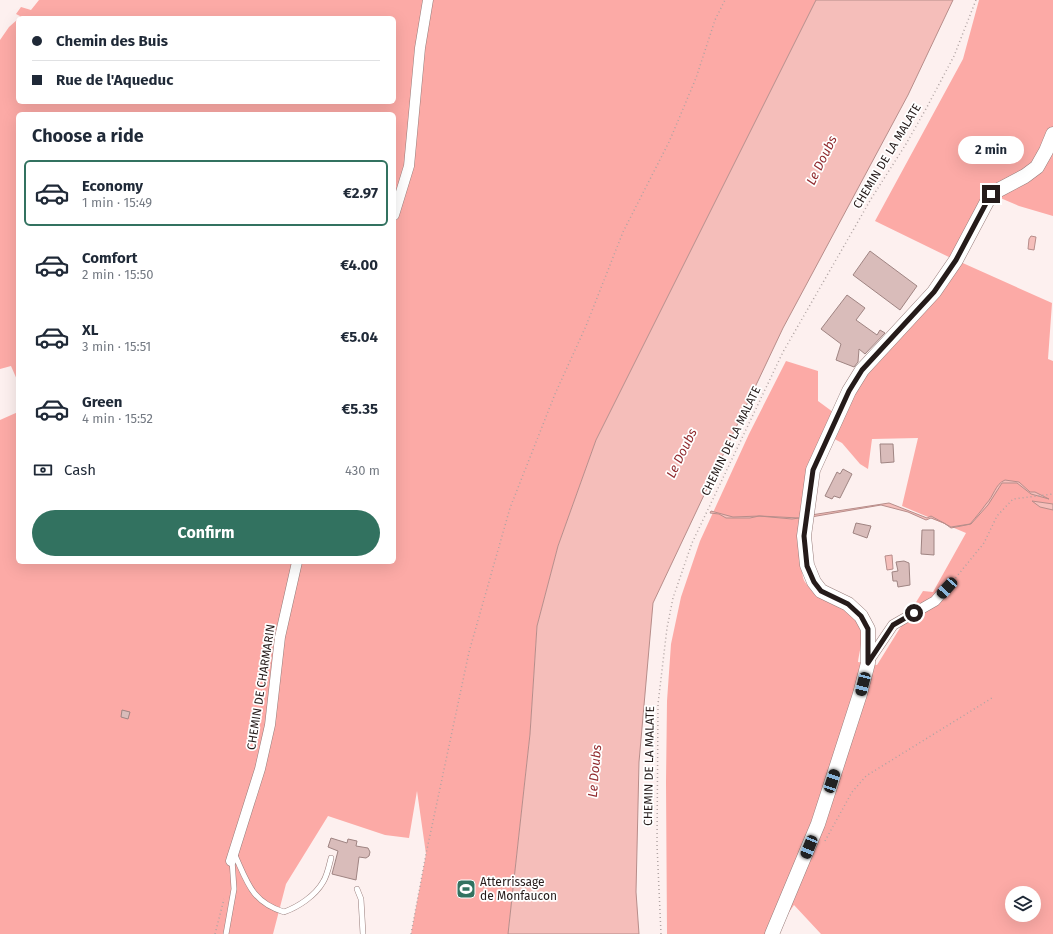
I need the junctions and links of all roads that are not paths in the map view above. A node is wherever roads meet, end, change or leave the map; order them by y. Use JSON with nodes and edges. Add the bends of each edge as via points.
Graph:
{"nodes":[{"id":1,"x":428,"y":0,"type":"edge"},
{"id":2,"x":1053,"y":134,"type":"edge"},
{"id":3,"x":396,"y":208,"type":"edge"},
{"id":4,"x":297,"y":564,"type":"edge"},
{"id":5,"x":947,"y":588,"type":"road end"},
{"id":6,"x":868,"y":663,"type":"junction"},
{"id":7,"x":232,"y":857,"type":"junction"},
{"id":8,"x":331,"y":858,"type":"dead end"},
{"id":9,"x":357,"y":888,"type":"dead end"},
{"id":10,"x":226,"y":934,"type":"edge"},
{"id":11,"x":363,"y":934,"type":"edge"},
{"id":12,"x":772,"y":934,"type":"edge"}],
"edges":[{"from":1,"to":3,"type":"street","via":[[420,48],[409,166]]},
{"from":2,"to":6,"type":"street","via":[[1037,167],[991,194],[956,260],[934,292],[862,370],[849,391],[813,470],[804,536],[807,566],[821,591],[848,604],[861,616],[868,629]]},
{"from":4,"to":7,"type":"street","name":"CHEMIN DE CHARMARIN","via":[[280,637],[269,732]]},
{"from":5,"to":6,"type":"street","via":[[935,601],[893,625]]},
{"from":6,"to":12,"type":"street","via":[[818,824]]},
{"from":7,"to":8,"type":"lane","via":[[259,901],[284,912],[294,909],[309,898],[323,882]]},
{"from":7,"to":10,"type":"lane","via":[[234,889]]},
{"from":9,"to":11,"type":"lane","via":[[361,899]]}]}
